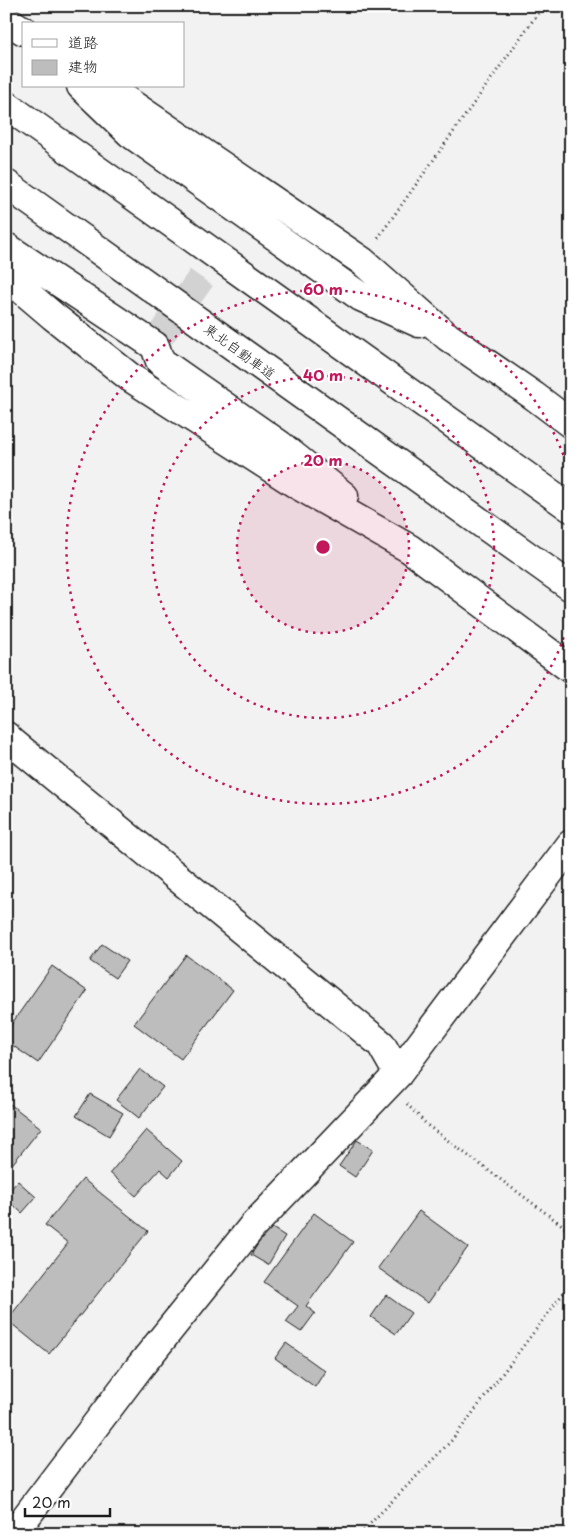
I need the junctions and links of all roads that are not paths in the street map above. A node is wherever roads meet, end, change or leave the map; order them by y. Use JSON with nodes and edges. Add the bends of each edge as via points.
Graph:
{"nodes":[{"id":1,"x":6,"y":20,"type":"edge"},
{"id":2,"x":22,"y":30,"type":"edge"},
{"id":3,"x":83,"y":88,"type":"edge"},
{"id":4,"x":108,"y":88,"type":"edge"},
{"id":5,"x":6,"y":105,"type":"edge"},
{"id":6,"x":6,"y":184,"type":"edge"},
{"id":7,"x":6,"y":247,"type":"edge"},
{"id":8,"x":6,"y":276,"type":"edge"},
{"id":9,"x":448,"y":337,"type":"junction"},
{"id":10,"x":571,"y":424,"type":"edge"},
{"id":11,"x":571,"y":508,"type":"edge"},
{"id":12,"x":410,"y":549,"type":"junction"},
{"id":13,"x":571,"y":587,"type":"edge"},
{"id":14,"x":571,"y":669,"type":"edge"},
{"id":15,"x":6,"y":736,"type":"edge"},
{"id":16,"x":571,"y":844,"type":"edge"},
{"id":17,"x":394,"y":1078,"type":"junction"},
{"id":18,"x":13,"y":1534,"type":"edge"}],
"edges":[{"from":1,"to":2,"type":"main road"},
{"from":3,"to":9,"type":"main road","via":[[130,133],[239,224],[362,296]]},
{"from":4,"to":9,"type":"main road","via":[[362,261]]},
{"from":5,"to":11,"type":"main road"},
{"from":6,"to":13,"type":"main road","name":"東北自動車道"},
{"from":7,"to":12,"type":"main road","via":[[158,340],[160,361],[280,445]]},
{"from":8,"to":12,"type":"main road","via":[[131,378],[296,484]]},
{"from":9,"to":10,"type":"main road"},
{"from":12,"to":14,"type":"main road"},
{"from":15,"to":17,"type":"main road","via":[[381,1044]]},
{"from":16,"to":17,"type":"main road"},
{"from":17,"to":18,"type":"main road","via":[[252,1227],[138,1369]]}]}
